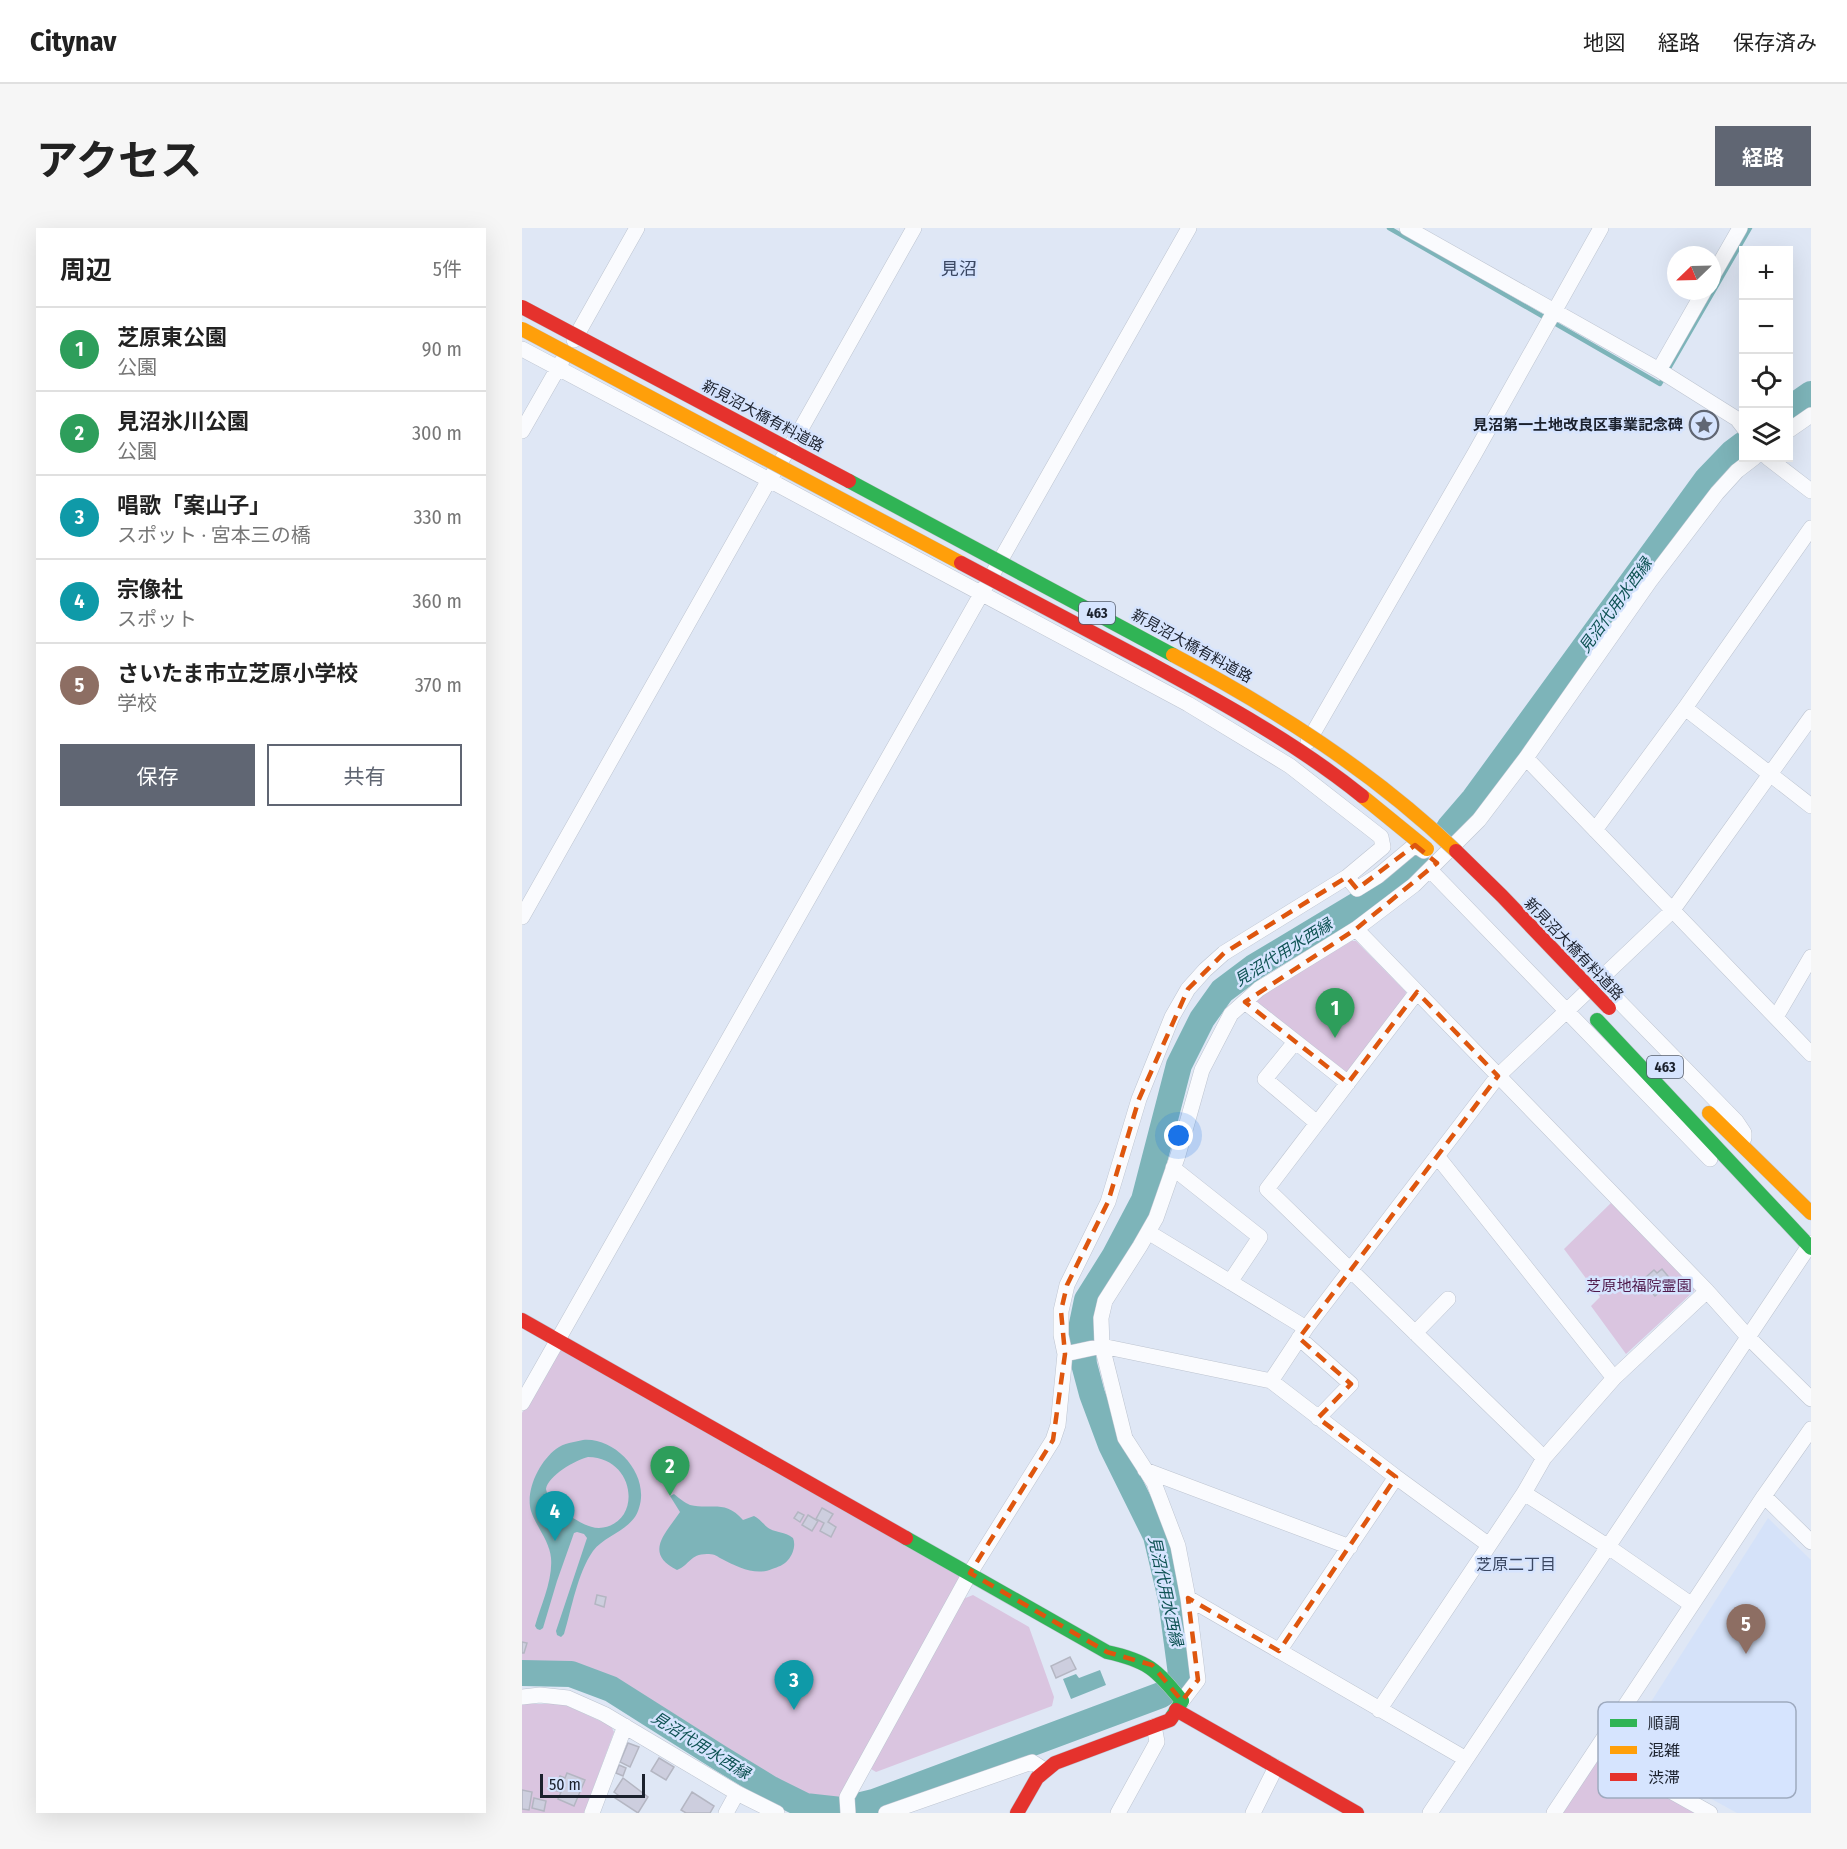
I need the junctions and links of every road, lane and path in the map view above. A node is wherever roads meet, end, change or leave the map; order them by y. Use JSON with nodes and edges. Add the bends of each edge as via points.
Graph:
{"nodes":[{"id":1,"x":637,"y":228,"type":"edge"},
{"id":2,"x":914,"y":228,"type":"edge"},
{"id":3,"x":1189,"y":228,"type":"edge"},
{"id":4,"x":1407,"y":228,"type":"edge"},
{"id":5,"x":1600,"y":228,"type":"edge"},
{"id":6,"x":1740,"y":228,"type":"edge"},
{"id":7,"x":1721,"y":261,"type":"edge"},
{"id":8,"x":1699,"y":300,"type":"edge"},
{"id":9,"x":522,"y":307,"type":"edge"},
{"id":10,"x":1553,"y":310,"type":"junction"},
{"id":11,"x":522,"y":328,"type":"edge"},
{"id":12,"x":522,"y":349,"type":"edge"},
{"id":13,"x":558,"y":368,"type":"junction"},
{"id":14,"x":1659,"y":370,"type":"junction"},
{"id":15,"x":1811,"y":415,"type":"edge"},
{"id":16,"x":1739,"y":422,"type":"edge"},
{"id":17,"x":1793,"y":428,"type":"edge"},
{"id":18,"x":522,"y":432,"type":"edge"},
{"id":19,"x":1749,"y":462,"type":"edge"},
{"id":20,"x":1773,"y":462,"type":"edge"},
{"id":21,"x":769,"y":480,"type":"junction"},
{"id":22,"x":1811,"y":491,"type":"edge"},
{"id":23,"x":1811,"y":528,"type":"edge"},
{"id":24,"x":980,"y":594,"type":"junction"},
{"id":25,"x":1685,"y":708,"type":"junction"},
{"id":26,"x":1811,"y":717,"type":"edge"},
{"id":27,"x":1526,"y":758,"type":"junction"},
{"id":28,"x":1294,"y":769,"type":"junction"},
{"id":29,"x":1770,"y":774,"type":"junction"},
{"id":30,"x":1811,"y":806,"type":"edge"},
{"id":31,"x":1595,"y":830,"type":"junction"},
{"id":32,"x":1462,"y":838,"type":"junction"},
{"id":33,"x":1439,"y":867,"type":"junction"},
{"id":34,"x":1347,"y":877,"type":"junction"},
{"id":35,"x":1672,"y":910,"type":"junction"},
{"id":36,"x":522,"y":917,"type":"edge"},
{"id":37,"x":1356,"y":930,"type":"junction"},
{"id":38,"x":1811,"y":957,"type":"edge"},
{"id":39,"x":1599,"y":981,"type":"junction"},
{"id":40,"x":1565,"y":987,"type":"dead end"},
{"id":41,"x":1417,"y":992,"type":"junction"},
{"id":42,"x":1245,"y":1002,"type":"junction"},
{"id":43,"x":1567,"y":1012,"type":"junction"},
{"id":44,"x":1776,"y":1017,"type":"junction"},
{"id":45,"x":1295,"y":1042,"type":"junction"},
{"id":46,"x":1811,"y":1054,"type":"edge"},
{"id":47,"x":1498,"y":1076,"type":"junction"},
{"id":48,"x":1348,"y":1083,"type":"junction"},
{"id":49,"x":1317,"y":1124,"type":"junction"},
{"id":50,"x":1743,"y":1147,"type":"junction"},
{"id":51,"x":1437,"y":1156,"type":"junction"},
{"id":52,"x":1173,"y":1168,"type":"junction"},
{"id":53,"x":1755,"y":1189,"type":"junction"},
{"id":54,"x":1811,"y":1214,"type":"edge"},
{"id":55,"x":1148,"y":1232,"type":"junction"},
{"id":56,"x":1810,"y":1246,"type":"edge"},
{"id":57,"x":1351,"y":1269,"type":"junction"},
{"id":58,"x":1230,"y":1282,"type":"junction"},
{"id":59,"x":1707,"y":1291,"type":"junction"},
{"id":60,"x":1448,"y":1299,"type":"dead end"},
{"id":61,"x":522,"y":1320,"type":"edge"},
{"id":62,"x":1415,"y":1332,"type":"junction"},
{"id":63,"x":1303,"y":1333,"type":"junction"},
{"id":64,"x":1749,"y":1338,"type":"junction"},
{"id":65,"x":558,"y":1340,"type":"junction"},
{"id":66,"x":1102,"y":1346,"type":"junction"},
{"id":67,"x":1069,"y":1353,"type":"junction"},
{"id":68,"x":1614,"y":1378,"type":"junction"},
{"id":69,"x":1271,"y":1381,"type":"junction"},
{"id":70,"x":1811,"y":1399,"type":"edge"},
{"id":71,"x":522,"y":1403,"type":"edge"},
{"id":72,"x":1318,"y":1418,"type":"junction"},
{"id":73,"x":1811,"y":1429,"type":"edge"},
{"id":74,"x":1544,"y":1458,"type":"junction"},
{"id":75,"x":1145,"y":1470,"type":"junction"},
{"id":76,"x":1396,"y":1477,"type":"junction"},
{"id":77,"x":1524,"y":1493,"type":"junction"},
{"id":78,"x":1764,"y":1496,"type":"junction"},
{"id":79,"x":1811,"y":1542,"type":"edge"},
{"id":80,"x":1489,"y":1545,"type":"junction"},
{"id":81,"x":1607,"y":1546,"type":"junction"},
{"id":82,"x":1350,"y":1547,"type":"junction"},
{"id":83,"x":970,"y":1573,"type":"junction"},
{"id":84,"x":1188,"y":1598,"type":"junction"},
{"id":85,"x":1692,"y":1605,"type":"junction"},
{"id":86,"x":1280,"y":1652,"type":"junction"},
{"id":87,"x":522,"y":1696,"type":"edge"},
{"id":88,"x":1628,"y":1702,"type":"edge"},
{"id":89,"x":1179,"y":1705,"type":"junction"},
{"id":90,"x":1379,"y":1710,"type":"junction"},
{"id":91,"x":625,"y":1726,"type":"junction"},
{"id":92,"x":1154,"y":1726,"type":"junction"},
{"id":93,"x":1597,"y":1750,"type":"edge"},
{"id":94,"x":1466,"y":1759,"type":"junction"},
{"id":95,"x":1276,"y":1767,"type":"junction"},
{"id":96,"x":1043,"y":1769,"type":"junction"},
{"id":97,"x":737,"y":1792,"type":"junction"},
{"id":98,"x":1683,"y":1798,"type":"edge"},
{"id":99,"x":848,"y":1805,"type":"edge"},
{"id":100,"x":592,"y":1813,"type":"edge"},
{"id":101,"x":726,"y":1813,"type":"edge"},
{"id":102,"x":777,"y":1813,"type":"edge"},
{"id":103,"x":886,"y":1813,"type":"edge"},
{"id":104,"x":1017,"y":1813,"type":"edge"},
{"id":105,"x":1118,"y":1813,"type":"edge"},
{"id":106,"x":1253,"y":1813,"type":"edge"},
{"id":107,"x":1356,"y":1813,"type":"edge"},
{"id":108,"x":1430,"y":1813,"type":"edge"},
{"id":109,"x":1554,"y":1813,"type":"edge"},
{"id":110,"x":1710,"y":1813,"type":"edge"}],
"edges":[{"from":1,"to":13,"type":"street"},
{"from":2,"to":21,"type":"street"},
{"from":3,"to":24,"type":"street"},
{"from":4,"to":10,"type":"street"},
{"from":5,"to":10,"type":"street"},
{"from":6,"to":7,"type":"street"},
{"from":8,"to":14,"type":"street"},
{"from":9,"to":50,"type":"main road","name":"新見沼大橋有料道路","number":"463","bridge":true,"via":[[1165,650],[1293,723],[1420,818]]},
{"from":10,"to":14,"type":"street"},
{"from":10,"to":28,"type":"street"},
{"from":11,"to":33,"type":"main road","number":"463","bridge":true,"via":[[1247,718],[1341,779]]},
{"from":12,"to":13,"type":"street"},
{"from":13,"to":18,"type":"street"},
{"from":13,"to":21,"type":"street"},
{"from":14,"to":16,"type":"street"},
{"from":15,"to":17,"type":"street"},
{"from":19,"to":27,"type":"street","via":[[1717,493],[1650,581]]},
{"from":20,"to":22,"type":"street"},
{"from":21,"to":24,"type":"street"},
{"from":21,"to":36,"type":"street"},
{"from":23,"to":25,"type":"street"},
{"from":24,"to":28,"type":"street","via":[[1188,704]]},
{"from":24,"to":65,"type":"street"},
{"from":25,"to":29,"type":"street"},
{"from":25,"to":31,"type":"street"},
{"from":26,"to":29,"type":"street"},
{"from":27,"to":31,"type":"street"},
{"from":27,"to":32,"type":"street"},
{"from":28,"to":34,"type":"street","via":[[1383,842],[1383,847]]},
{"from":29,"to":30,"type":"street"},
{"from":29,"to":35,"type":"street"},
{"from":31,"to":35,"type":"street"},
{"from":32,"to":33,"type":"street"},
{"from":32,"to":39,"type":"street"},
{"from":33,"to":34,"type":"street","via":[[1415,845],[1357,889]]},
{"from":33,"to":37,"type":"street"},
{"from":33,"to":43,"type":"street"},
{"from":34,"to":67,"type":"street","via":[[1224,953],[1188,989],[1172,1017],[1139,1099],[1108,1202],[1067,1285],[1061,1335]]},
{"from":35,"to":39,"type":"street"},
{"from":35,"to":44,"type":"street"},
{"from":37,"to":41,"type":"street"},
{"from":37,"to":42,"type":"street"},
{"from":38,"to":44,"type":"street"},
{"from":39,"to":43,"type":"street"},
{"from":39,"to":50,"type":"street","via":[[1736,1120],[1744,1133]]},
{"from":40,"to":53,"type":"main road","number":"463"},
{"from":41,"to":47,"type":"street"},
{"from":41,"to":48,"type":"street"},
{"from":42,"to":45,"type":"street"},
{"from":42,"to":52,"type":"street","via":[[1231,1014],[1202,1070]]},
{"from":43,"to":47,"type":"street"},
{"from":43,"to":53,"type":"street","via":[[1706,1155],[1732,1178]]},
{"from":44,"to":46,"type":"street"},
{"from":45,"to":48,"type":"street"},
{"from":45,"to":49,"type":"street","via":[[1265,1079]]},
{"from":47,"to":51,"type":"street"},
{"from":47,"to":59,"type":"street"},
{"from":48,"to":49,"type":"street"},
{"from":49,"to":57,"type":"street","via":[[1267,1188]]},
{"from":50,"to":54,"type":"main road","number":"463"},
{"from":51,"to":57,"type":"street"},
{"from":51,"to":68,"type":"street"},
{"from":52,"to":55,"type":"street"},
{"from":52,"to":58,"type":"street","via":[[1260,1237]]},
{"from":53,"to":56,"type":"main road","number":"463"},
{"from":55,"to":58,"type":"street"},
{"from":55,"to":66,"type":"street","via":[[1105,1301]]},
{"from":56,"to":64,"type":"street"},
{"from":57,"to":62,"type":"street"},
{"from":57,"to":63,"type":"street"},
{"from":58,"to":63,"type":"street"},
{"from":59,"to":64,"type":"street"},
{"from":59,"to":68,"type":"street"},
{"from":60,"to":62,"type":"street"},
{"from":61,"to":65,"type":"main road"},
{"from":62,"to":74,"type":"street"},
{"from":63,"to":69,"type":"street"},
{"from":63,"to":72,"type":"street","via":[[1351,1384]]},
{"from":64,"to":70,"type":"street"},
{"from":64,"to":81,"type":"street"},
{"from":65,"to":71,"type":"street"},
{"from":65,"to":83,"type":"main road"},
{"from":66,"to":67,"type":"street"},
{"from":66,"to":69,"type":"street"},
{"from":66,"to":75,"type":"street","via":[[1125,1438]]},
{"from":67,"to":83,"type":"street","via":[[1053,1440]]},
{"from":68,"to":74,"type":"street"},
{"from":69,"to":72,"type":"street"},
{"from":72,"to":76,"type":"street"},
{"from":73,"to":78,"type":"street"},
{"from":74,"to":77,"type":"street"},
{"from":75,"to":82,"type":"street"},
{"from":75,"to":84,"type":"street","via":[[1154,1483],[1178,1546]]},
{"from":76,"to":80,"type":"street"},
{"from":76,"to":82,"type":"street"},
{"from":77,"to":80,"type":"street"},
{"from":77,"to":81,"type":"street"},
{"from":78,"to":79,"type":"street"},
{"from":78,"to":85,"type":"street"},
{"from":80,"to":90,"type":"street"},
{"from":81,"to":85,"type":"street"},
{"from":81,"to":94,"type":"street"},
{"from":82,"to":86,"type":"street"},
{"from":83,"to":89,"type":"main road","via":[[1107,1652],[1152,1665]]},
{"from":83,"to":99,"type":"street"},
{"from":84,"to":86,"type":"street"},
{"from":84,"to":89,"type":"street","via":[[1198,1680]]},
{"from":85,"to":88,"type":"street"},
{"from":86,"to":90,"type":"street"},
{"from":87,"to":91,"type":"street","via":[[568,1698]]},
{"from":89,"to":92,"type":"main road","via":[[1170,1720]]},
{"from":89,"to":95,"type":"main road"},
{"from":90,"to":94,"type":"street"},
{"from":91,"to":97,"type":"street"},
{"from":91,"to":100,"type":"street"},
{"from":92,"to":96,"type":"main road"},
{"from":92,"to":105,"type":"street","via":[[1157,1742]]},
{"from":93,"to":109,"type":"street"},
{"from":94,"to":108,"type":"street"},
{"from":95,"to":106,"type":"street"},
{"from":95,"to":107,"type":"main road"},
{"from":96,"to":103,"type":"street","via":[[1032,1762]]},
{"from":96,"to":104,"type":"main road"},
{"from":97,"to":101,"type":"street"},
{"from":97,"to":102,"type":"street"},
{"from":98,"to":110,"type":"street"}]}
